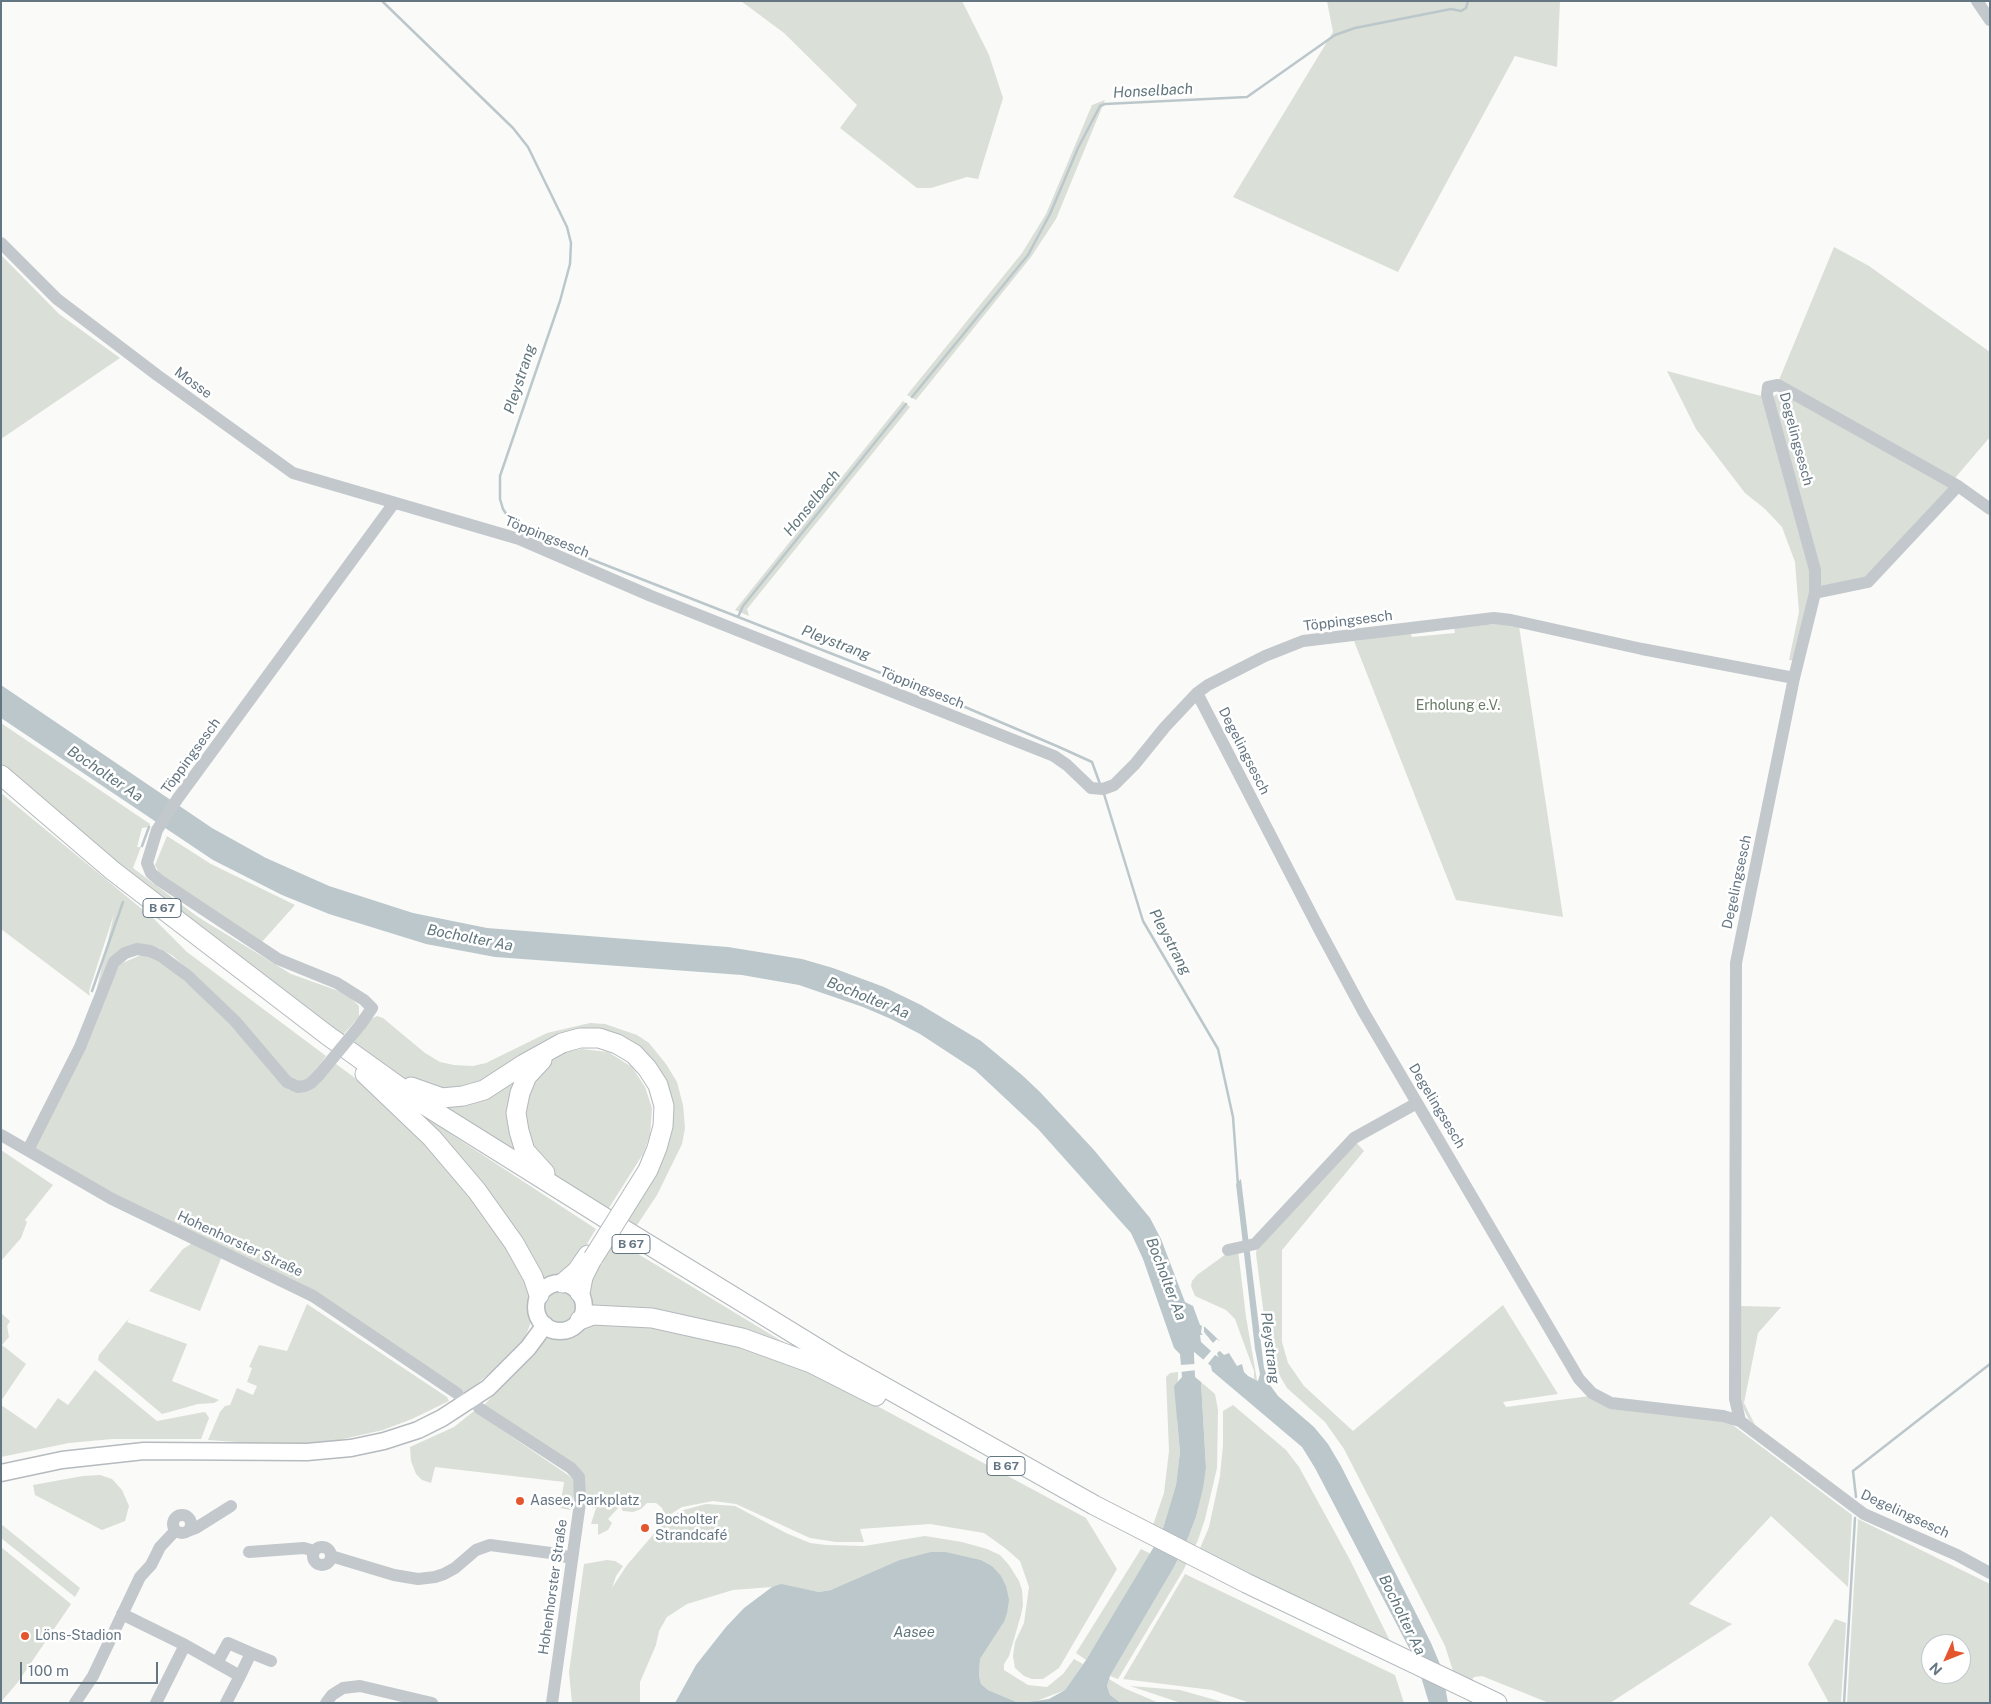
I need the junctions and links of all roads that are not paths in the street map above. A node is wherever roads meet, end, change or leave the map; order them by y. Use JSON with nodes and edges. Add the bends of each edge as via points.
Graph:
{"nodes":[{"id":1,"x":1977,"y":1,"type":"edge"},
{"id":2,"x":1990,"y":20,"type":"edge"},
{"id":3,"x":1,"y":243,"type":"edge"},
{"id":4,"x":1958,"y":486,"type":"junction"},
{"id":5,"x":394,"y":503,"type":"junction"},
{"id":6,"x":1990,"y":509,"type":"edge"},
{"id":7,"x":1815,"y":592,"type":"junction"},
{"id":8,"x":1794,"y":678,"type":"junction"},
{"id":9,"x":1197,"y":693,"type":"junction"},
{"id":10,"x":1,"y":775,"type":"edge"},
{"id":11,"x":1,"y":785,"type":"edge"},
{"id":12,"x":327,"y":1035,"type":"junction"},
{"id":13,"x":348,"y":1058,"type":"junction"},
{"id":14,"x":1417,"y":1103,"type":"junction"},
{"id":15,"x":1,"y":1135,"type":"edge"},
{"id":16,"x":28,"y":1150,"type":"junction"},
{"id":17,"x":630,"y":1192,"type":"junction"},
{"id":18,"x":602,"y":1216,"type":"junction"},
{"id":19,"x":1234,"y":1248,"type":"dead end"},
{"id":20,"x":591,"y":1256,"type":"junction"},
{"id":21,"x":563,"y":1283,"type":"junction"},
{"id":22,"x":580,"y":1293,"type":"junction"},
{"id":23,"x":539,"y":1295,"type":"junction"},
{"id":24,"x":580,"y":1320,"type":"junction"},
{"id":25,"x":545,"y":1325,"type":"junction"},
{"id":26,"x":458,"y":1394,"type":"dead end"},
{"id":27,"x":479,"y":1408,"type":"dead end"},
{"id":28,"x":922,"y":1419,"type":"junction"},
{"id":29,"x":1740,"y":1421,"type":"junction"},
{"id":30,"x":1,"y":1473,"type":"edge"},
{"id":31,"x":231,"y":1506,"type":"dead end"},
{"id":32,"x":1092,"y":1509,"type":"junction"},
{"id":33,"x":249,"y":1552,"type":"dead end"},
{"id":34,"x":572,"y":1558,"type":"junction"},
{"id":35,"x":1990,"y":1573,"type":"edge"},
{"id":36,"x":122,"y":1614,"type":"junction"},
{"id":37,"x":1340,"y":1633,"type":"junction"},
{"id":38,"x":185,"y":1645,"type":"junction"},
{"id":39,"x":250,"y":1653,"type":"junction"},
{"id":40,"x":271,"y":1661,"type":"dead end"},
{"id":41,"x":217,"y":1663,"type":"junction"},
{"id":42,"x":240,"y":1676,"type":"junction"},
{"id":43,"x":75,"y":1703,"type":"edge"},
{"id":44,"x":156,"y":1703,"type":"edge"},
{"id":45,"x":226,"y":1703,"type":"edge"},
{"id":46,"x":326,"y":1703,"type":"edge"},
{"id":47,"x":432,"y":1703,"type":"edge"},
{"id":48,"x":552,"y":1703,"type":"edge"},
{"id":49,"x":1480,"y":1703,"type":"edge"},
{"id":50,"x":1497,"y":1703,"type":"edge"}],
"edges":[{"from":1,"to":2,"type":"street"},
{"from":3,"to":5,"type":"street","name":"Mosse","via":[[57,299],[293,472]]},
{"from":4,"to":6,"type":"street","name":"Degelingsesch"},
{"from":4,"to":7,"type":"street","via":[[1868,582]]},
{"from":4,"to":7,"type":"street","name":"Degelingsesch","via":[[1778,385],[1768,387],[1767,394],[1813,561]]},
{"from":5,"to":9,"type":"street","name":"Töppingsesch","via":[[519,539],[651,596],[1054,756],[1091,788],[1103,789],[1114,785]]},
{"from":5,"to":16,"type":"street","name":"Töppingsesch","bridge":true,"via":[[178,798],[157,830],[147,863],[159,880],[278,960],[338,984],[372,1008],[311,1083],[292,1085],[235,1021],[162,956],[137,949],[125,953],[114,962],[80,1047]]},
{"from":7,"to":8,"type":"street","name":"Degelingsesch"},
{"from":8,"to":9,"type":"street","name":"Töppingsesch","via":[[1494,618],[1303,641],[1233,672]]},
{"from":8,"to":29,"type":"street","name":"Degelingsesch","via":[[1736,963],[1735,1399]]},
{"from":9,"to":14,"type":"street","name":"Degelingsesch","via":[[1342,973]]},
{"from":10,"to":12,"type":"highway","number":"B 67","via":[[113,871]]},
{"from":11,"to":13,"type":"highway","number":"B 67","via":[[109,877],[254,992]]},
{"from":12,"to":17,"type":"highway","number":"B 67","via":[[400,1081],[442,1098],[484,1090],[562,1043],[580,1038],[599,1038],[617,1044],[634,1054],[647,1068],[658,1085],[664,1106],[657,1148],[648,1170]]},
{"from":12,"to":18,"type":"highway","number":"B 67","via":[[426,1106]]},
{"from":13,"to":23,"type":"highway","number":"B 67","via":[[453,1161],[514,1243]]},
{"from":13,"to":28,"type":"highway","number":"B 67","via":[[423,1111],[674,1271]]},
{"from":14,"to":19,"type":"street","via":[[1354,1138],[1253,1245]]},
{"from":14,"to":29,"type":"street","name":"Degelingsesch","via":[[1579,1379],[1592,1393],[1611,1403],[1723,1416]]},
{"from":15,"to":16,"type":"street","name":"Hohenhorster Straße"},
{"from":16,"to":26,"type":"street","name":"Hohenhorster Straße","via":[[112,1199],[312,1296]]},
{"from":17,"to":18,"type":"highway","number":"B 67","via":[[652,1147],[656,1114],[654,1092],[634,1063],[598,1043],[574,1044],[552,1053],[527,1076],[520,1093],[516,1113],[525,1151],[538,1167]]},
{"from":17,"to":20,"type":"highway","number":"B 67","bridge":true},
{"from":18,"to":32,"type":"highway","number":"B 67","via":[[840,1362]]},
{"from":20,"to":21,"type":"highway","number":"B 67"},
{"from":20,"to":22,"type":"highway","number":"B 67"},
{"from":21,"to":22,"type":"main road"},
{"from":21,"to":23,"type":"main road","via":[[549,1285]]},
{"from":22,"to":24,"type":"main road","via":[[584,1306]]},
{"from":23,"to":25,"type":"main road","via":[[537,1314]]},
{"from":24,"to":25,"type":"main road","via":[[575,1326],[560,1331]]},
{"from":24,"to":28,"type":"highway","number":"B 67","via":[[593,1315],[652,1318],[742,1338],[811,1363]]},
{"from":25,"to":30,"type":"main road","via":[[528,1348],[488,1388],[442,1418],[392,1439],[351,1448],[307,1452],[144,1451],[62,1460]]},
{"from":27,"to":34,"type":"street","name":"Hohenhorster Straße","via":[[571,1468],[579,1477],[580,1503]]},
{"from":28,"to":32,"type":"highway","number":"B 67"},
{"from":29,"to":35,"type":"street","name":"Degelingsesch","via":[[1864,1514]]},
{"from":31,"to":36,"type":"street","via":[[196,1528],[182,1531],[160,1547],[140,1577]]},
{"from":32,"to":37,"type":"highway","number":"B 67"},
{"from":33,"to":34,"type":"street","via":[[304,1548],[314,1551],[313,1560],[320,1566],[326,1564],[331,1556],[418,1580],[436,1578],[476,1550],[490,1545]]},
{"from":34,"to":48,"type":"street","name":"Hohenhorster Straße"},
{"from":36,"to":38,"type":"street"},
{"from":36,"to":43,"type":"street","via":[[94,1676]]},
{"from":37,"to":49,"type":"highway","number":"B 67"},
{"from":37,"to":50,"type":"highway","number":"B 67"},
{"from":38,"to":41,"type":"street"},
{"from":38,"to":44,"type":"street"},
{"from":39,"to":40,"type":"street"},
{"from":39,"to":41,"type":"street","via":[[228,1642]]},
{"from":39,"to":42,"type":"street"},
{"from":41,"to":42,"type":"street"},
{"from":42,"to":45,"type":"street"},
{"from":46,"to":47,"type":"street","via":[[343,1688],[360,1686]]}]}
